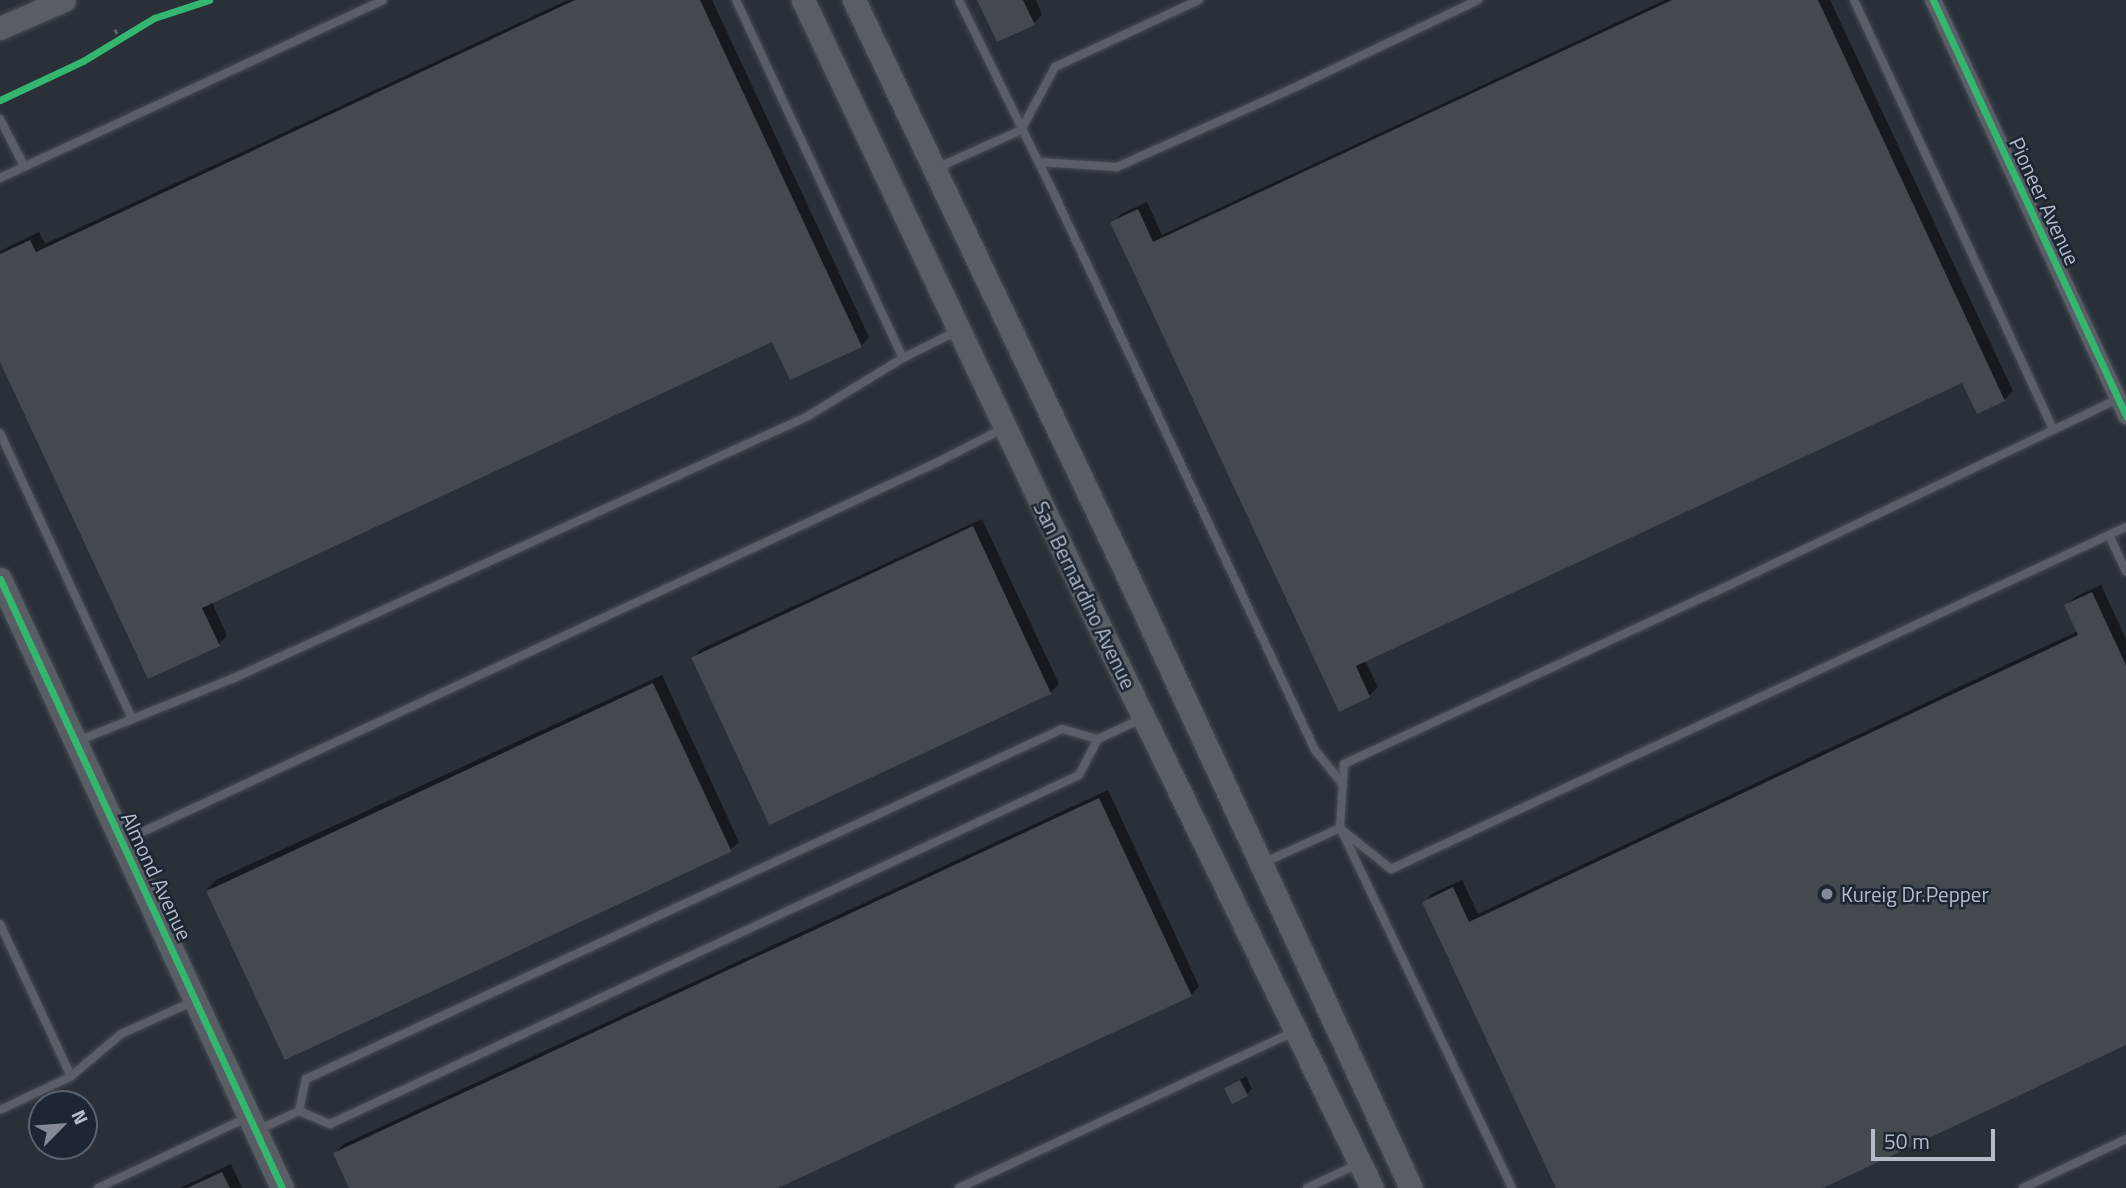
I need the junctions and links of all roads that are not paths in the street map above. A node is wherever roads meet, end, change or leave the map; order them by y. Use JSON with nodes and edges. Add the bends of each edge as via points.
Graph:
{"nodes":[{"id":1,"x":64,"y":0,"type":"edge"},
{"id":2,"x":383,"y":0,"type":"edge"},
{"id":3,"x":736,"y":0,"type":"edge"},
{"id":4,"x":803,"y":0,"type":"edge"},
{"id":5,"x":854,"y":0,"type":"edge"},
{"id":6,"x":959,"y":0,"type":"edge"},
{"id":7,"x":1199,"y":0,"type":"edge"},
{"id":8,"x":1478,"y":0,"type":"edge"},
{"id":9,"x":1854,"y":0,"type":"edge"},
{"id":10,"x":1933,"y":0,"type":"edge"},
{"id":11,"x":0,"y":28,"type":"edge"},
{"id":12,"x":0,"y":119,"type":"edge"},
{"id":13,"x":1021,"y":130,"type":"junction"},
{"id":14,"x":1039,"y":162,"type":"junction"},
{"id":15,"x":24,"y":166,"type":"junction"},
{"id":16,"x":934,"y":170,"type":"junction"},
{"id":17,"x":0,"y":178,"type":"edge"},
{"id":18,"x":958,"y":330,"type":"junction"},
{"id":19,"x":903,"y":358,"type":"junction"},
{"id":20,"x":2118,"y":399,"type":"junction"},
{"id":21,"x":2126,"y":416,"type":"edge"},
{"id":22,"x":1005,"y":428,"type":"junction"},
{"id":23,"x":2054,"y":430,"type":"junction"},
{"id":24,"x":0,"y":433,"type":"edge"},
{"id":25,"x":2126,"y":527,"type":"edge"},
{"id":26,"x":2109,"y":535,"type":"junction"},
{"id":27,"x":2126,"y":571,"type":"edge"},
{"id":28,"x":0,"y":579,"type":"edge"},
{"id":29,"x":1144,"y":718,"type":"junction"},
{"id":30,"x":132,"y":719,"type":"junction"},
{"id":31,"x":1098,"y":739,"type":"junction"},
{"id":32,"x":75,"y":742,"type":"junction"},
{"id":33,"x":1343,"y":785,"type":"junction"},
{"id":34,"x":1340,"y":828,"type":"junction"},
{"id":35,"x":121,"y":842,"type":"junction"},
{"id":36,"x":1261,"y":864,"type":"junction"},
{"id":37,"x":0,"y":924,"type":"edge"},
{"id":38,"x":195,"y":1000,"type":"junction"},
{"id":39,"x":1295,"y":1031,"type":"junction"},
{"id":40,"x":71,"y":1076,"type":"junction"},
{"id":41,"x":0,"y":1110,"type":"edge"},
{"id":42,"x":299,"y":1111,"type":"junction"},
{"id":43,"x":252,"y":1124,"type":"junction"},
{"id":44,"x":2126,"y":1139,"type":"edge"},
{"id":45,"x":1360,"y":1163,"type":"junction"},
{"id":46,"x":98,"y":1188,"type":"edge"},
{"id":47,"x":282,"y":1188,"type":"edge"},
{"id":48,"x":958,"y":1188,"type":"edge"},
{"id":49,"x":1307,"y":1188,"type":"edge"},
{"id":50,"x":1372,"y":1188,"type":"edge"},
{"id":51,"x":1411,"y":1188,"type":"edge"},
{"id":52,"x":1512,"y":1188,"type":"edge"},
{"id":53,"x":2023,"y":1188,"type":"edge"}],
"edges":[{"from":1,"to":11,"type":"main road"},
{"from":2,"to":15,"type":"lane"},
{"from":3,"to":19,"type":"lane"},
{"from":4,"to":18,"type":"main road","name":"San Bernardino Avenue"},
{"from":5,"to":16,"type":"main road"},
{"from":6,"to":13,"type":"lane"},
{"from":7,"to":13,"type":"lane","via":[[1055,67]]},
{"from":8,"to":14,"type":"lane","via":[[1117,166]]},
{"from":9,"to":23,"type":"lane"},
{"from":10,"to":20,"type":"street","name":"Pioneer Avenue"},
{"from":12,"to":15,"type":"lane"},
{"from":13,"to":14,"type":"lane"},
{"from":13,"to":16,"type":"lane"},
{"from":14,"to":33,"type":"lane","via":[[1314,750]]},
{"from":15,"to":17,"type":"lane"},
{"from":16,"to":36,"type":"main road"},
{"from":18,"to":19,"type":"lane"},
{"from":18,"to":22,"type":"main road","name":"San Bernardino Avenue"},
{"from":19,"to":30,"type":"lane","via":[[808,416],[247,673]]},
{"from":20,"to":21,"type":"street","name":"Pioneer Avenue"},
{"from":20,"to":23,"type":"lane"},
{"from":22,"to":29,"type":"main road","name":"San Bernardino Avenue"},
{"from":22,"to":35,"type":"lane"},
{"from":23,"to":33,"type":"lane","via":[[1344,764]]},
{"from":24,"to":30,"type":"lane"},
{"from":25,"to":26,"type":"lane"},
{"from":26,"to":27,"type":"lane"},
{"from":26,"to":34,"type":"lane","via":[[1391,869]]},
{"from":28,"to":32,"type":"main road","name":"Almond Avenue"},
{"from":29,"to":31,"type":"lane"},
{"from":29,"to":39,"type":"main road","name":"San Bernardino Avenue"},
{"from":30,"to":32,"type":"lane"},
{"from":31,"to":42,"type":"lane","via":[[1079,775],[555,1020],[330,1124]]},
{"from":31,"to":42,"type":"lane","via":[[1062,729],[306,1079]]},
{"from":32,"to":35,"type":"main road","name":"Almond Avenue"},
{"from":33,"to":34,"type":"lane"},
{"from":34,"to":36,"type":"lane"},
{"from":34,"to":52,"type":"lane"},
{"from":35,"to":38,"type":"main road","name":"Almond Avenue"},
{"from":36,"to":51,"type":"main road"},
{"from":37,"to":40,"type":"lane"},
{"from":38,"to":40,"type":"lane","via":[[121,1034]]},
{"from":38,"to":43,"type":"main road","name":"Almond Avenue"},
{"from":39,"to":45,"type":"main road","name":"San Bernardino Avenue"},
{"from":39,"to":48,"type":"lane"},
{"from":40,"to":41,"type":"lane"},
{"from":42,"to":43,"type":"lane"},
{"from":43,"to":46,"type":"lane"},
{"from":43,"to":47,"type":"main road","name":"Almond Avenue"},
{"from":44,"to":53,"type":"lane"},
{"from":45,"to":49,"type":"lane"},
{"from":45,"to":50,"type":"main road","name":"San Bernardino Avenue"}]}
